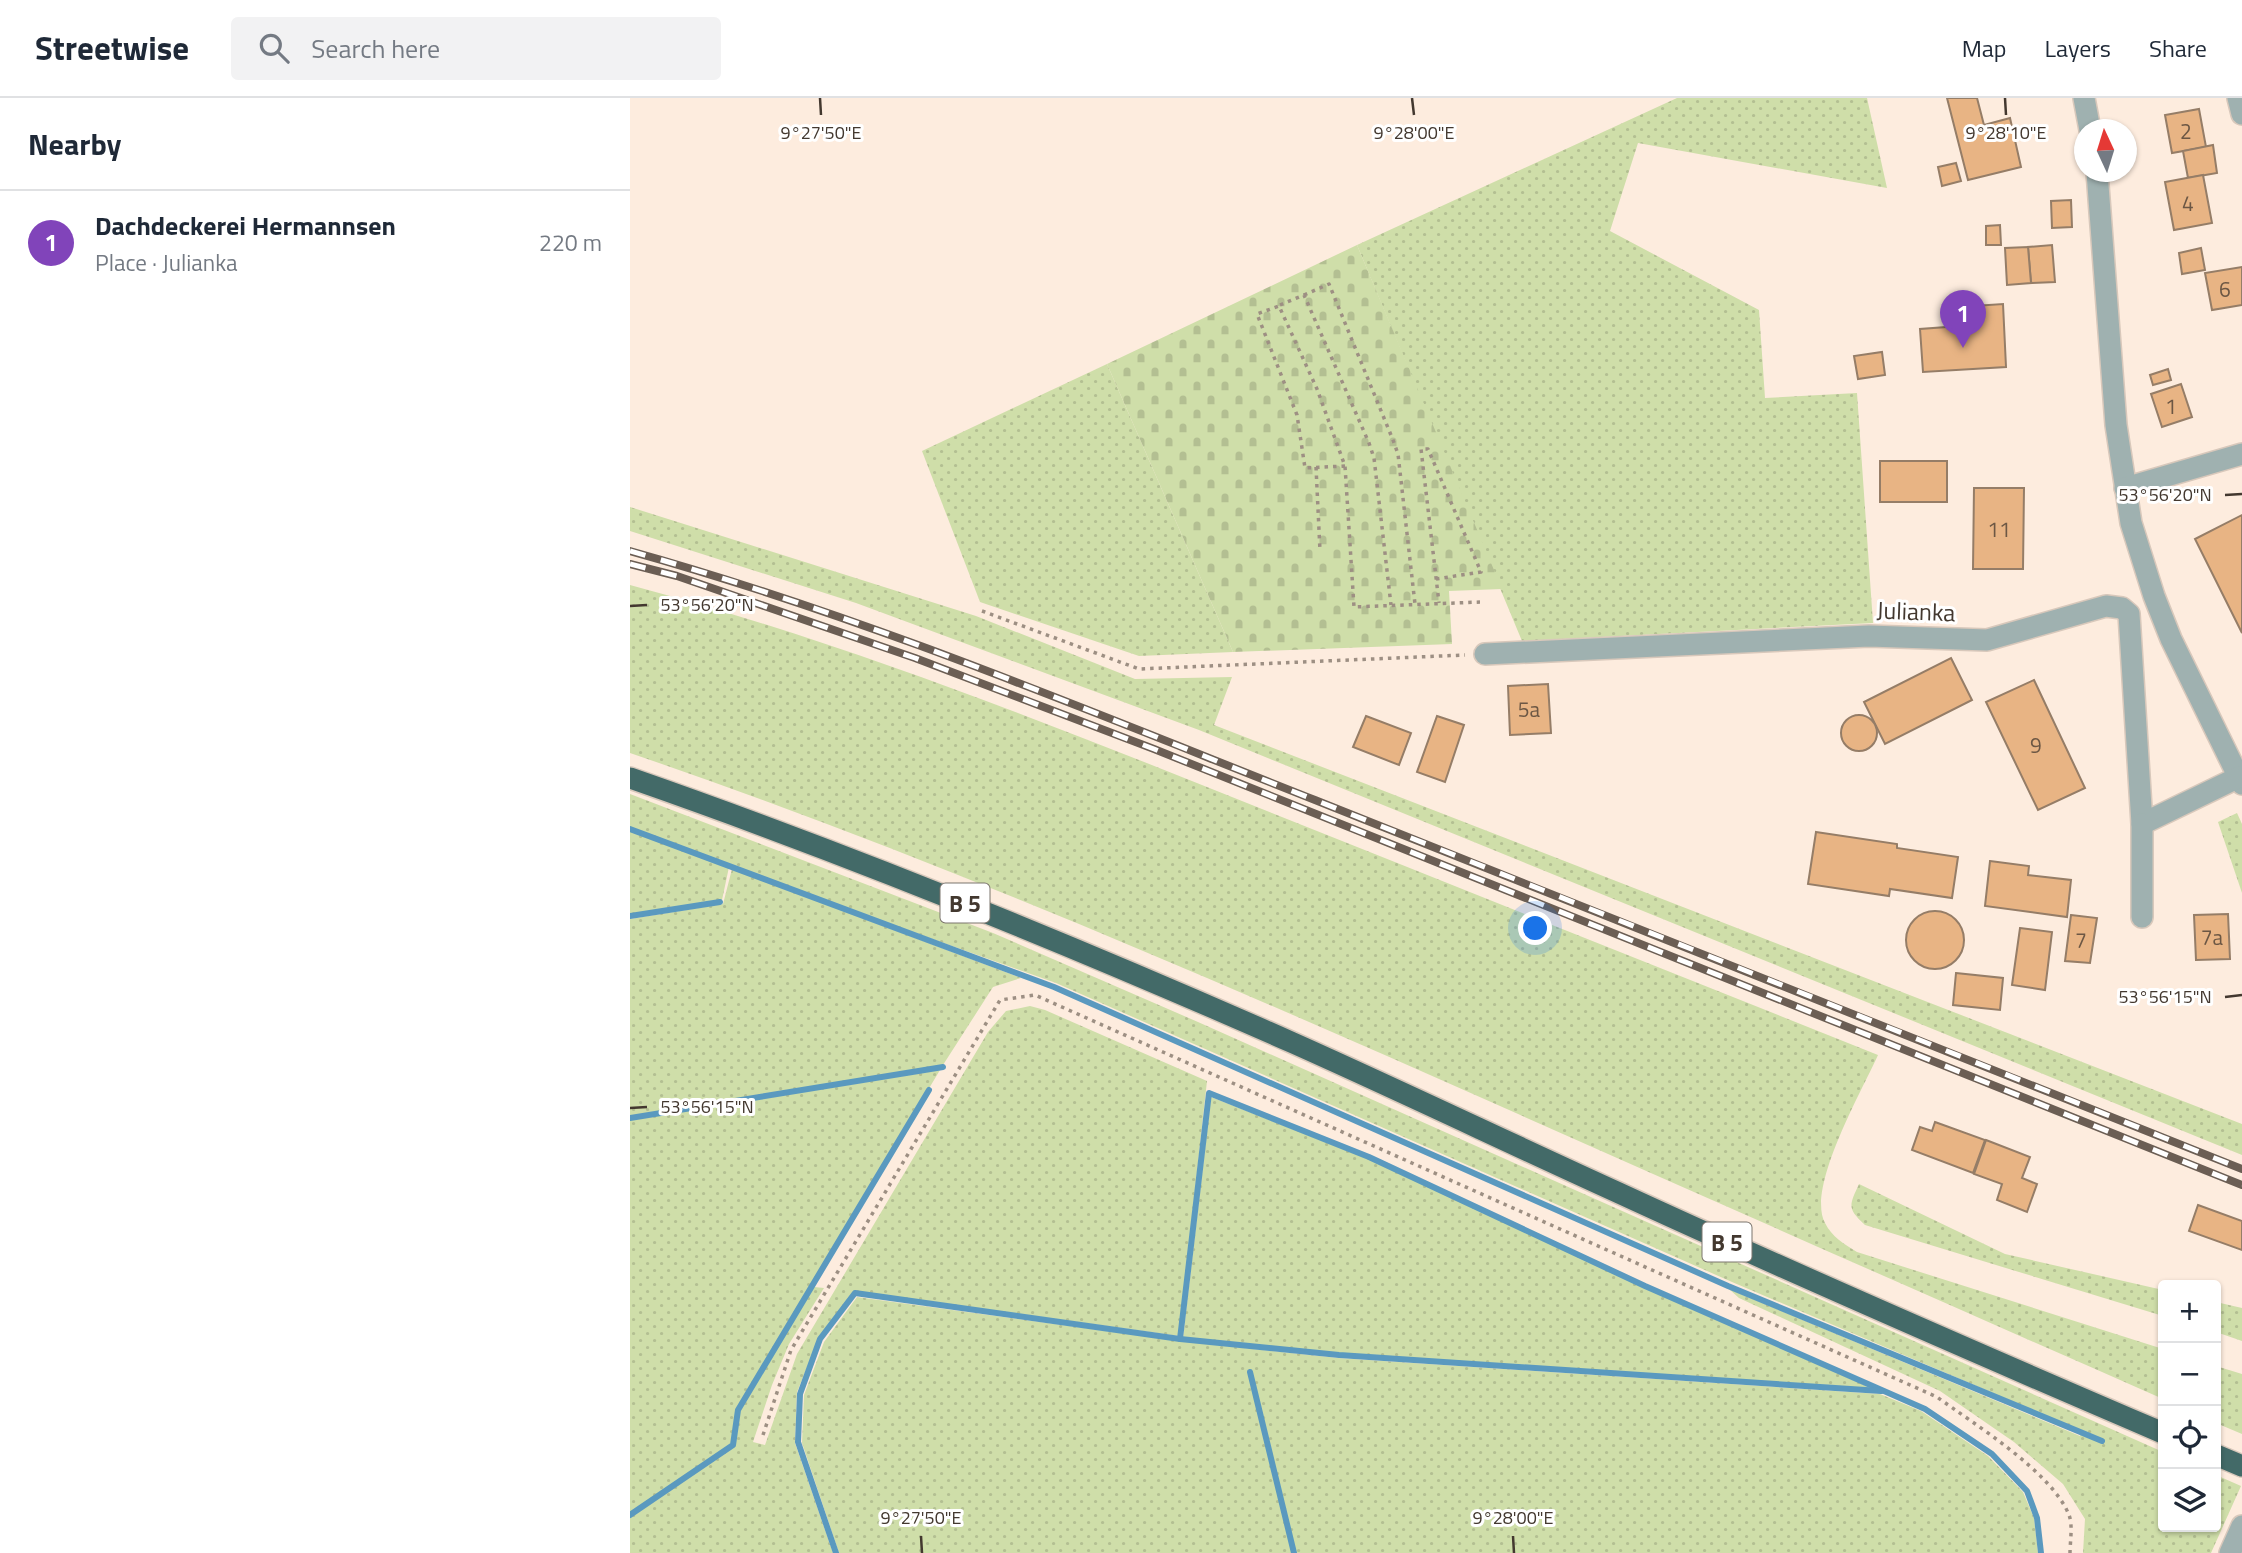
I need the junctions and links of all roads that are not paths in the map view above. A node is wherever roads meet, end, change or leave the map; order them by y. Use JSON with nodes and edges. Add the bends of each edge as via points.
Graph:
{"nodes":[{"id":1,"x":2084,"y":98,"type":"edge"},
{"id":2,"x":2238,"y":98,"type":"edge"},
{"id":3,"x":2242,"y":114,"type":"edge"},
{"id":4,"x":2088,"y":119,"type":"edge"},
{"id":5,"x":2099,"y":182,"type":"edge"},
{"id":6,"x":2242,"y":454,"type":"edge"},
{"id":7,"x":2125,"y":488,"type":"junction"},
{"id":8,"x":1485,"y":654,"type":"road end"},
{"id":9,"x":630,"y":778,"type":"edge"},
{"id":10,"x":2240,"y":781,"type":"edge"},
{"id":11,"x":2142,"y":824,"type":"junction"},
{"id":12,"x":2142,"y":917,"type":"dead end"},
{"id":13,"x":2158,"y":1431,"type":"edge"},
{"id":14,"x":2221,"y":1457,"type":"edge"},
{"id":15,"x":2242,"y":1466,"type":"edge"},
{"id":16,"x":2240,"y":1529,"type":"edge"},
{"id":17,"x":2230,"y":1553,"type":"edge"}],
"edges":[{"from":1,"to":4,"type":"street"},
{"from":2,"to":3,"type":"street"},
{"from":5,"to":7,"type":"street","via":[[2116,425]]},
{"from":6,"to":7,"type":"street"},
{"from":7,"to":10,"type":"street","via":[[2154,596]]},
{"from":8,"to":11,"type":"street","name":"Julianka","via":[[1869,636],[1987,640],[2106,606],[2122,608],[2129,614]]},
{"from":9,"to":13,"type":"highway","number":"B 5","via":[[844,855],[1071,946],[1940,1338]]},
{"from":10,"to":11,"type":"street"},
{"from":11,"to":12,"type":"street","name":"Julianka"},
{"from":14,"to":15,"type":"highway"},
{"from":16,"to":17,"type":"street"}]}
